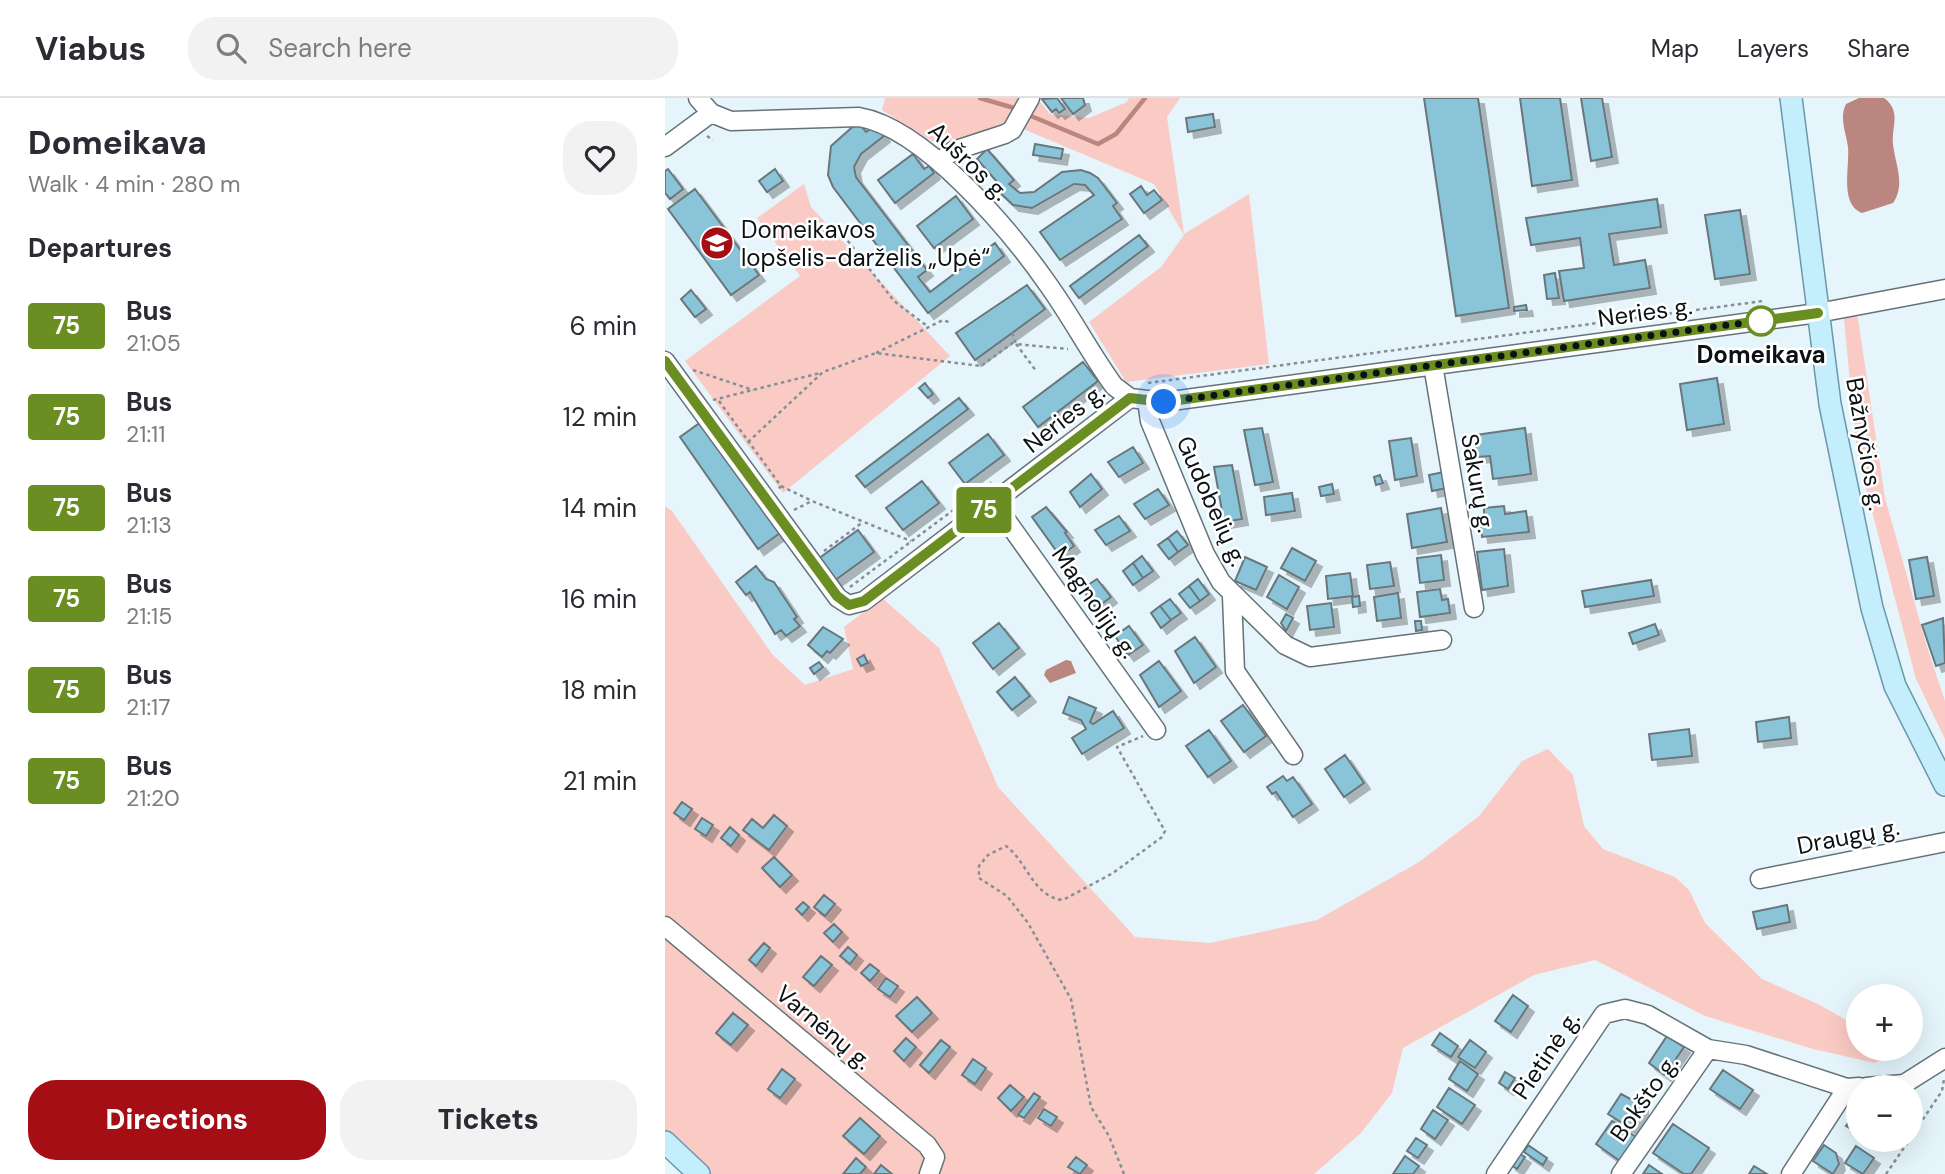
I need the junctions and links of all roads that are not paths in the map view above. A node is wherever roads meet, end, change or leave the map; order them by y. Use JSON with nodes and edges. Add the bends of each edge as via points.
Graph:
{"nodes":[{"id":1,"x":698,"y":98,"type":"edge"},
{"id":2,"x":1791,"y":98,"type":"edge"},
{"id":3,"x":1028,"y":102,"type":"edge"},
{"id":4,"x":711,"y":113,"type":"junction"},
{"id":5,"x":665,"y":147,"type":"edge"},
{"id":6,"x":939,"y":162,"type":"junction"},
{"id":7,"x":1945,"y":289,"type":"edge"},
{"id":8,"x":1818,"y":313,"type":"junction"},
{"id":9,"x":665,"y":361,"type":"edge"},
{"id":10,"x":1433,"y":365,"type":"junction"},
{"id":11,"x":1139,"y":394,"type":"junction"},
{"id":12,"x":995,"y":503,"type":"junction"},
{"id":13,"x":1231,"y":596,"type":"junction"},
{"id":14,"x":1474,"y":608,"type":"dead end"},
{"id":15,"x":1442,"y":640,"type":"dead end"},
{"id":16,"x":1156,"y":730,"type":"road end"},
{"id":17,"x":1293,"y":755,"type":"dead end"},
{"id":18,"x":1945,"y":785,"type":"edge"},
{"id":19,"x":1945,"y":842,"type":"edge"},
{"id":20,"x":1760,"y":878,"type":"dead end"},
{"id":21,"x":665,"y":926,"type":"edge"},
{"id":22,"x":1708,"y":1049,"type":"junction"},
{"id":23,"x":1945,"y":1058,"type":"edge"},
{"id":24,"x":1918,"y":1075,"type":"edge"},
{"id":25,"x":1846,"y":1086,"type":"edge"},
{"id":26,"x":1846,"y":1098,"type":"edge"},
{"id":27,"x":665,"y":1142,"type":"edge"},
{"id":28,"x":699,"y":1174,"type":"edge"},
{"id":29,"x":929,"y":1174,"type":"edge"},
{"id":30,"x":1496,"y":1174,"type":"edge"},
{"id":31,"x":1621,"y":1174,"type":"edge"},
{"id":32,"x":1791,"y":1174,"type":"edge"}],
"edges":[{"from":1,"to":4,"type":"street"},
{"from":2,"to":8,"type":"main road","name":"Bažnyčios g."},
{"from":3,"to":6,"type":"street","via":[[1005,134],[953,150]]},
{"from":4,"to":5,"type":"street"},
{"from":4,"to":6,"type":"street","name":"Aušros g.","via":[[731,121],[824,116],[878,120],[908,136]]},
{"from":6,"to":11,"type":"street","name":"Aušros g.","via":[[1034,266],[1114,386]]},
{"from":7,"to":8,"type":"street","name":"Neries g."},
{"from":8,"to":10,"type":"street","name":"Neries g."},
{"from":8,"to":18,"type":"main road","name":"Bažnyčios g.","via":[[1838,444],[1882,650],[1905,709]]},
{"from":9,"to":12,"type":"street","name":"Neries g.","via":[[837,596],[849,605],[864,601]]},
{"from":10,"to":11,"type":"street","name":"Neries g.","via":[[1164,402]]},
{"from":10,"to":14,"type":"street","name":"Sakurų g."},
{"from":11,"to":12,"type":"street","name":"Neries g."},
{"from":11,"to":13,"type":"street","name":"Gudobelių g.","via":[[1205,554]]},
{"from":12,"to":16,"type":"street","name":"Magnolijų g."},
{"from":13,"to":15,"type":"street","name":"Gudobelių g.","via":[[1285,645],[1310,657]]},
{"from":13,"to":17,"type":"street","via":[[1235,671]]},
{"from":19,"to":20,"type":"street","name":"Draugų g."},
{"from":21,"to":29,"type":"street","name":"Varnėnų g.","via":[[927,1144],[935,1157]]},
{"from":22,"to":25,"type":"street","name":"Pietinė g.","via":[[1746,1055]]},
{"from":22,"to":30,"type":"street","name":"Pietinė g.","via":[[1648,1015],[1625,1009],[1604,1014]]},
{"from":22,"to":31,"type":"street","name":"Bokšto g."},
{"from":23,"to":24,"type":"street"},
{"from":26,"to":32,"type":"street"},
{"from":27,"to":28,"type":"main road"}]}
